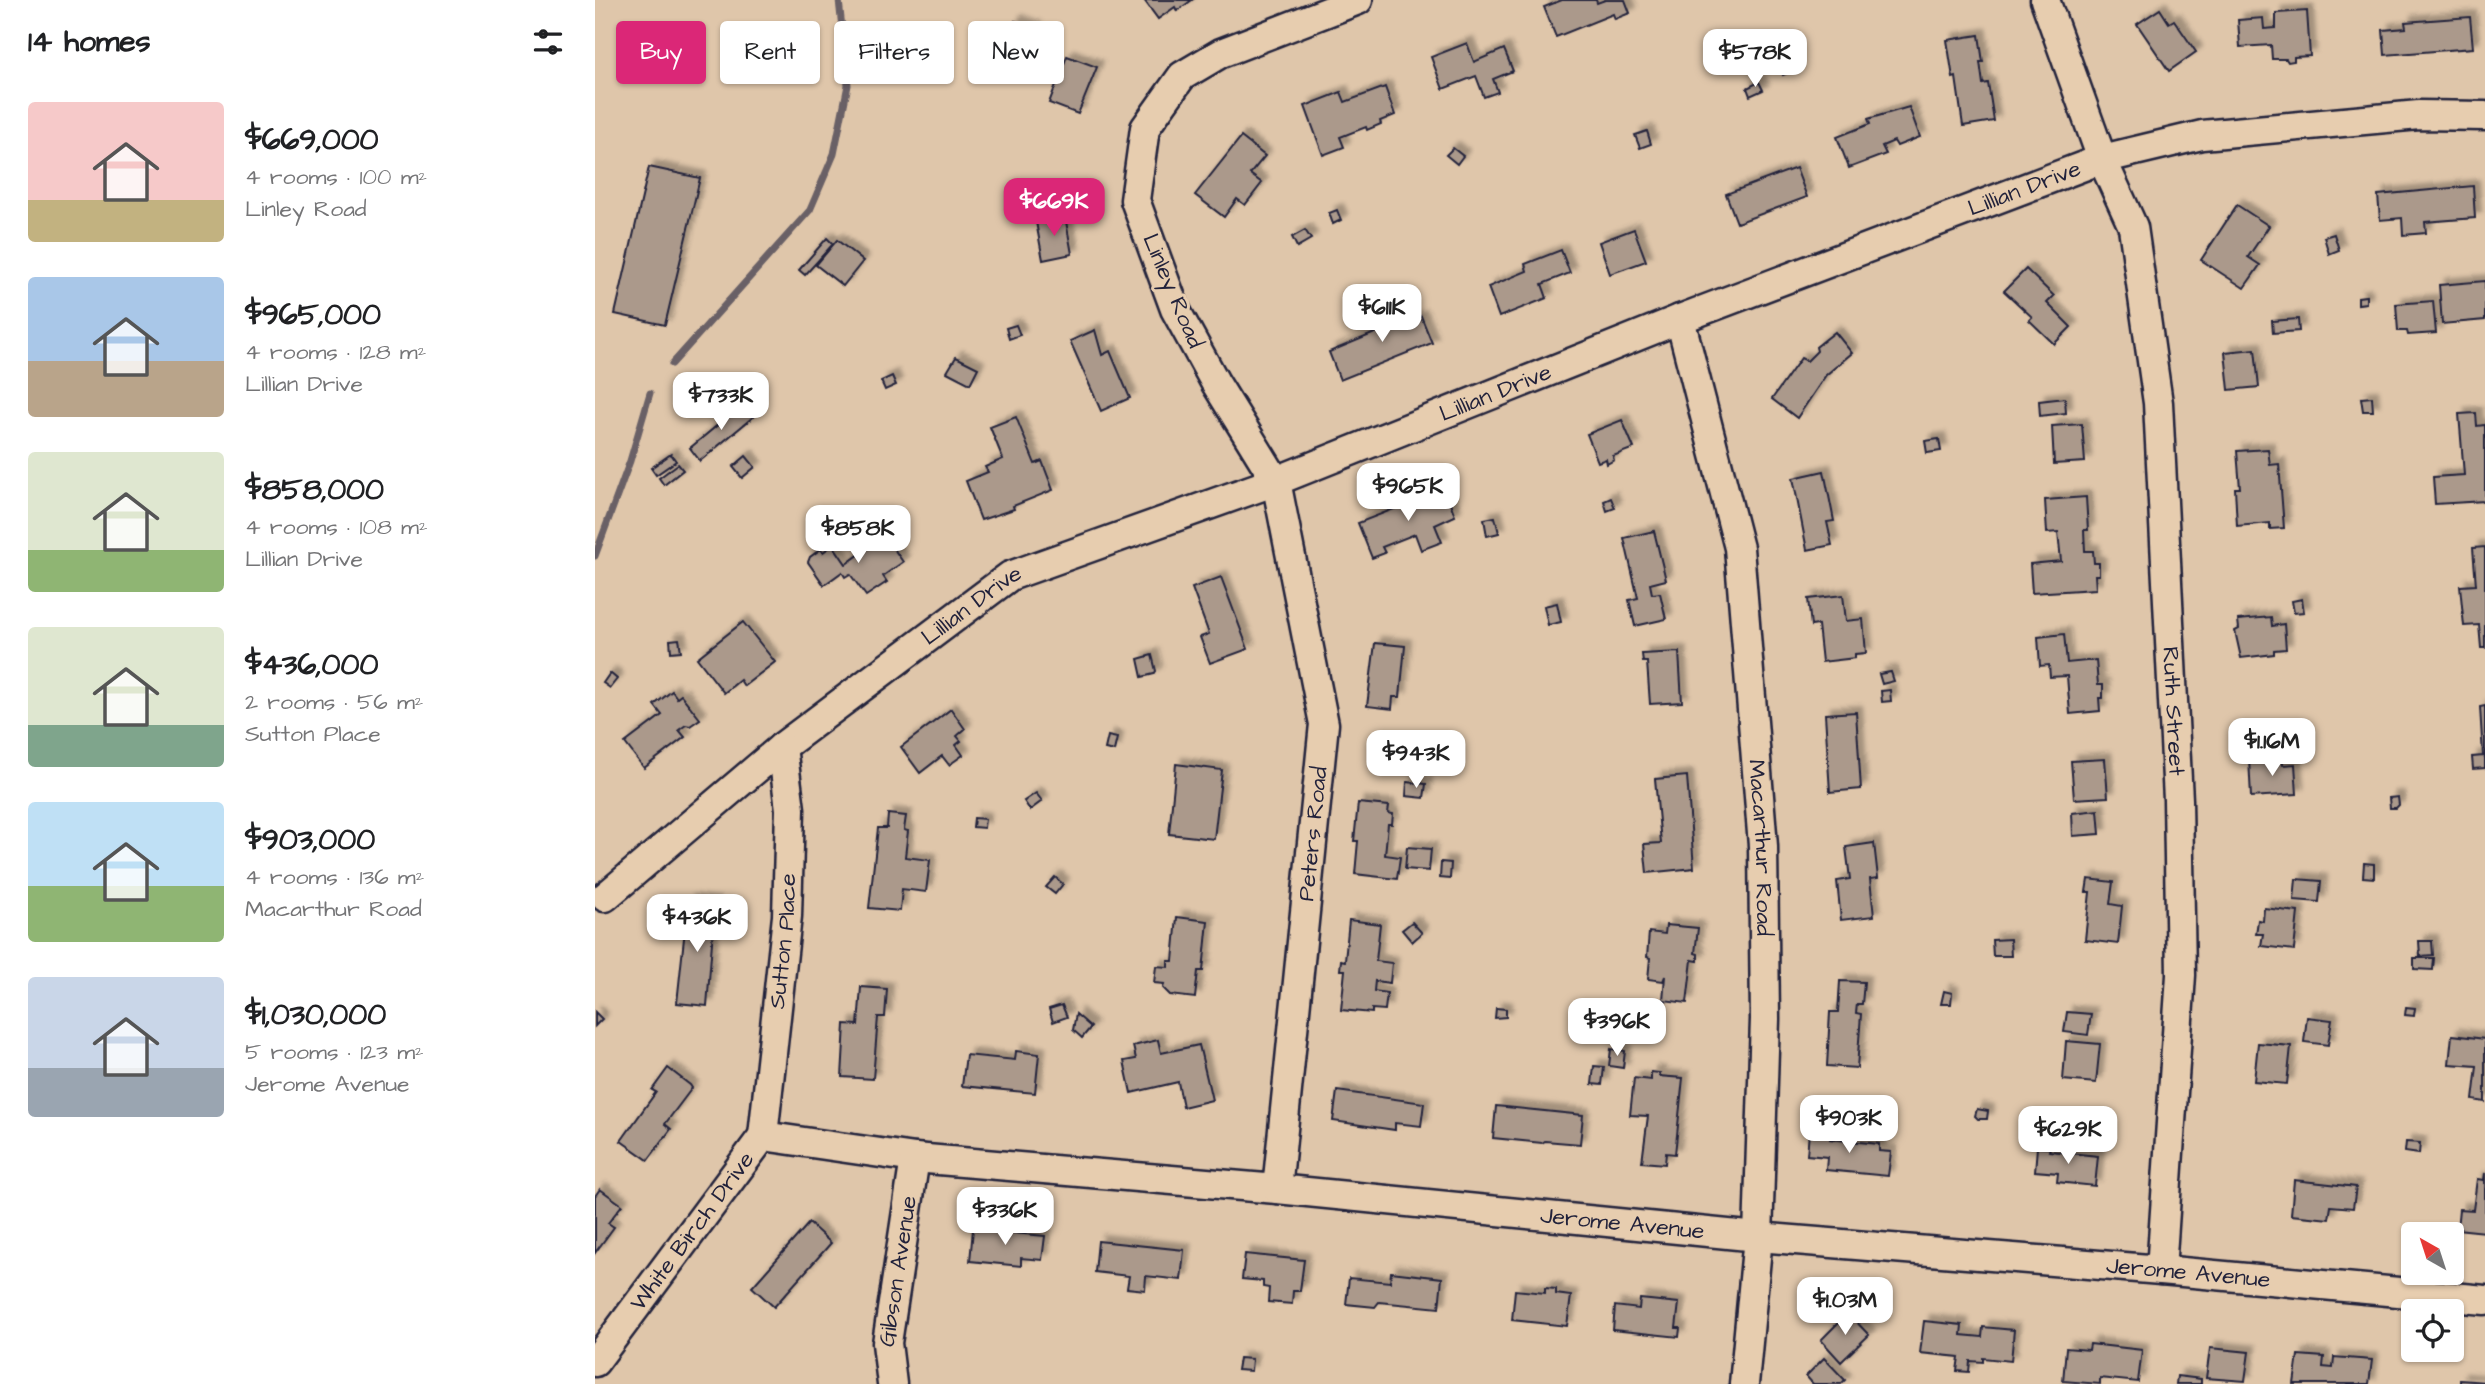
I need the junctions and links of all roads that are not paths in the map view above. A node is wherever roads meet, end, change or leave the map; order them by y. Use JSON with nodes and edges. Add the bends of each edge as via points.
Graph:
{"nodes":[{"id":1,"x":1358,"y":0,"type":"edge"},
{"id":2,"x":2045,"y":0,"type":"edge"},
{"id":3,"x":2485,"y":116,"type":"edge"},
{"id":4,"x":2102,"y":159,"type":"junction"},
{"id":5,"x":1680,"y":319,"type":"junction"},
{"id":6,"x":1276,"y":481,"type":"junction"},
{"id":7,"x":782,"y":747,"type":"junction"},
{"id":8,"x":605,"y":897,"type":"dead end"},
{"id":9,"x":763,"y":1136,"type":"junction"},
{"id":10,"x":915,"y":1158,"type":"junction"},
{"id":11,"x":1277,"y":1189,"type":"junction"},
{"id":12,"x":1758,"y":1237,"type":"junction"},
{"id":13,"x":2161,"y":1270,"type":"junction"},
{"id":14,"x":2485,"y":1300,"type":"edge"},
{"id":15,"x":595,"y":1362,"type":"edge"},
{"id":16,"x":892,"y":1384,"type":"edge"},
{"id":17,"x":1745,"y":1384,"type":"edge"}],
"edges":[{"from":1,"to":6,"type":"street","name":"Linley Road","via":[[1201,64],[1182,76],[1145,128],[1135,200],[1175,309]]},
{"from":2,"to":4,"type":"street"},
{"from":3,"to":4,"type":"street","name":"Lillian Drive","via":[[2419,116],[2202,135]]},
{"from":4,"to":5,"type":"street","name":"Lillian Drive"},
{"from":4,"to":13,"type":"street","name":"Ruth Street","via":[[2133,227],[2158,404],[2178,800],[2181,975]]},
{"from":5,"to":6,"type":"street","name":"Lillian Drive"},
{"from":5,"to":12,"type":"street","name":"Macarthur Road","via":[[1739,548],[1763,846],[1765,1019]]},
{"from":6,"to":7,"type":"street","name":"Lillian Drive","via":[[1010,576]]},
{"from":6,"to":11,"type":"street","name":"Peters Road","via":[[1324,724]]},
{"from":7,"to":8,"type":"street","name":"Lillian Drive"},
{"from":7,"to":9,"type":"street","name":"Sutton Place","via":[[790,809],[787,916]]},
{"from":9,"to":10,"type":"street","name":"Jerome Avenue"},
{"from":9,"to":15,"type":"street","name":"White Birch Drive"},
{"from":10,"to":11,"type":"street","name":"Jerome Avenue"},
{"from":10,"to":16,"type":"street","name":"Gibson Avenue","via":[[887,1343]]},
{"from":11,"to":12,"type":"street","name":"Jerome Avenue"},
{"from":12,"to":13,"type":"street","name":"Jerome Avenue"},
{"from":12,"to":17,"type":"street","name":"Macarthur Road"},
{"from":13,"to":14,"type":"street","name":"Jerome Avenue"}]}
